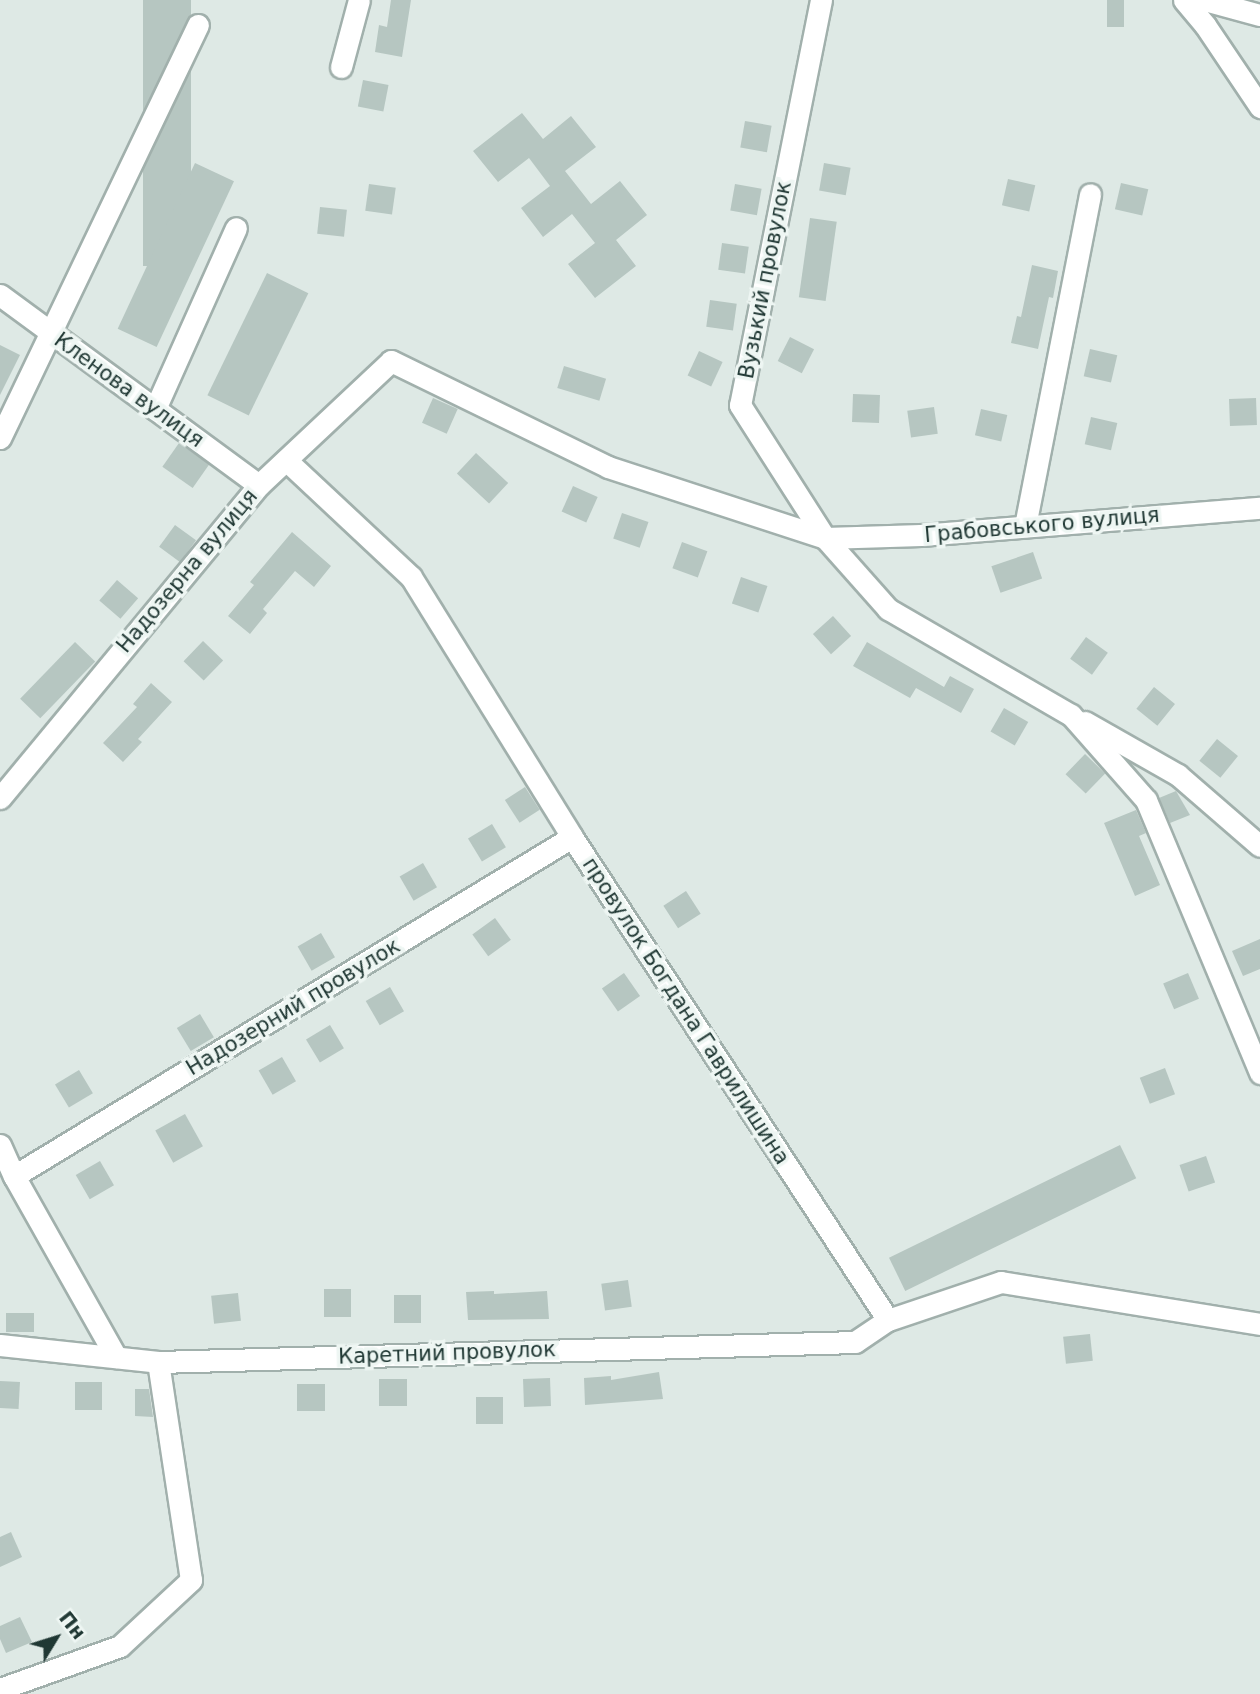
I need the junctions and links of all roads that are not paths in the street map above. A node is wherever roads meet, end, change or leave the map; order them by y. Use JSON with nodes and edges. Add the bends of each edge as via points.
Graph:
{"nodes":[{"id":1,"x":359,"y":0,"type":"edge"},
{"id":2,"x":821,"y":0,"type":"edge"},
{"id":3,"x":1184,"y":0,"type":"edge"},
{"id":4,"x":1205,"y":0,"type":"edge"},
{"id":5,"x":1260,"y":15,"type":"edge"},
{"id":6,"x":198,"y":25,"type":"dead end"},
{"id":7,"x":341,"y":67,"type":"dead end"},
{"id":8,"x":1260,"y":107,"type":"edge"},
{"id":9,"x":1090,"y":194,"type":"dead end"},
{"id":10,"x":236,"y":228,"type":"dead end"},
{"id":11,"x":0,"y":295,"type":"edge"},
{"id":12,"x":51,"y":332,"type":"junction"},
{"id":13,"x":155,"y":409,"type":"junction"},
{"id":14,"x":0,"y":438,"type":"edge"},
{"id":15,"x":286,"y":460,"type":"junction"},
{"id":16,"x":259,"y":485,"type":"junction"},
{"id":17,"x":1260,"y":508,"type":"edge"},
{"id":18,"x":1025,"y":526,"type":"junction"},
{"id":19,"x":825,"y":538,"type":"junction"},
{"id":20,"x":1071,"y":715,"type":"junction"},
{"id":21,"x":0,"y":798,"type":"edge"},
{"id":22,"x":572,"y":837,"type":"junction"},
{"id":23,"x":1260,"y":846,"type":"edge"},
{"id":24,"x":1260,"y":1073,"type":"edge"},
{"id":25,"x":0,"y":1145,"type":"edge"},
{"id":26,"x":14,"y":1177,"type":"junction"},
{"id":27,"x":888,"y":1320,"type":"junction"},
{"id":28,"x":1260,"y":1324,"type":"edge"},
{"id":29,"x":0,"y":1345,"type":"edge"},
{"id":30,"x":116,"y":1357,"type":"junction"},
{"id":31,"x":158,"y":1362,"type":"junction"},
{"id":32,"x":0,"y":1689,"type":"edge"}],
"edges":[{"from":1,"to":7,"type":"street"},
{"from":2,"to":19,"type":"street","name":"Вузький провулок","via":[[740,405]]},
{"from":3,"to":8,"type":"street"},
{"from":4,"to":5,"type":"street"},
{"from":6,"to":12,"type":"street"},
{"from":9,"to":18,"type":"street"},
{"from":10,"to":13,"type":"street"},
{"from":11,"to":12,"type":"street","name":"Кленова вулиця"},
{"from":12,"to":13,"type":"street","name":"Кленова вулиця"},
{"from":12,"to":14,"type":"street"},
{"from":13,"to":16,"type":"street","name":"Кленова вулиця"},
{"from":15,"to":16,"type":"street","name":"Надозерна вулиця"},
{"from":15,"to":19,"type":"street","name":"Надозерна вулиця","via":[[391,361],[608,467]]},
{"from":15,"to":22,"type":"street","name":"провулок Богдана Гаврилишина","via":[[411,577]]},
{"from":16,"to":21,"type":"street","name":"Надозерна вулиця"},
{"from":17,"to":18,"type":"street","name":"Грабовського вулиця"},
{"from":18,"to":19,"type":"street","name":"Грабовського вулиця"},
{"from":19,"to":20,"type":"street","name":"Вузький провулок","via":[[888,609]]},
{"from":20,"to":23,"type":"street","name":"Вузький провулок","via":[[1178,775]]},
{"from":20,"to":24,"type":"street","via":[[1146,800]]},
{"from":22,"to":26,"type":"street","name":"Надозерний провулок"},
{"from":22,"to":27,"type":"street","name":"провулок Богдана Гаврилишина"},
{"from":25,"to":26,"type":"street"},
{"from":26,"to":30,"type":"street"},
{"from":27,"to":28,"type":"street","name":"Каретний провулок","via":[[1001,1282]]},
{"from":27,"to":31,"type":"street","name":"Каретний провулок","via":[[855,1342]]},
{"from":29,"to":30,"type":"street","name":"Каретний провулок"},
{"from":30,"to":31,"type":"street","name":"Каретний провулок"},
{"from":31,"to":32,"type":"street","via":[[191,1580],[120,1646]]}]}
